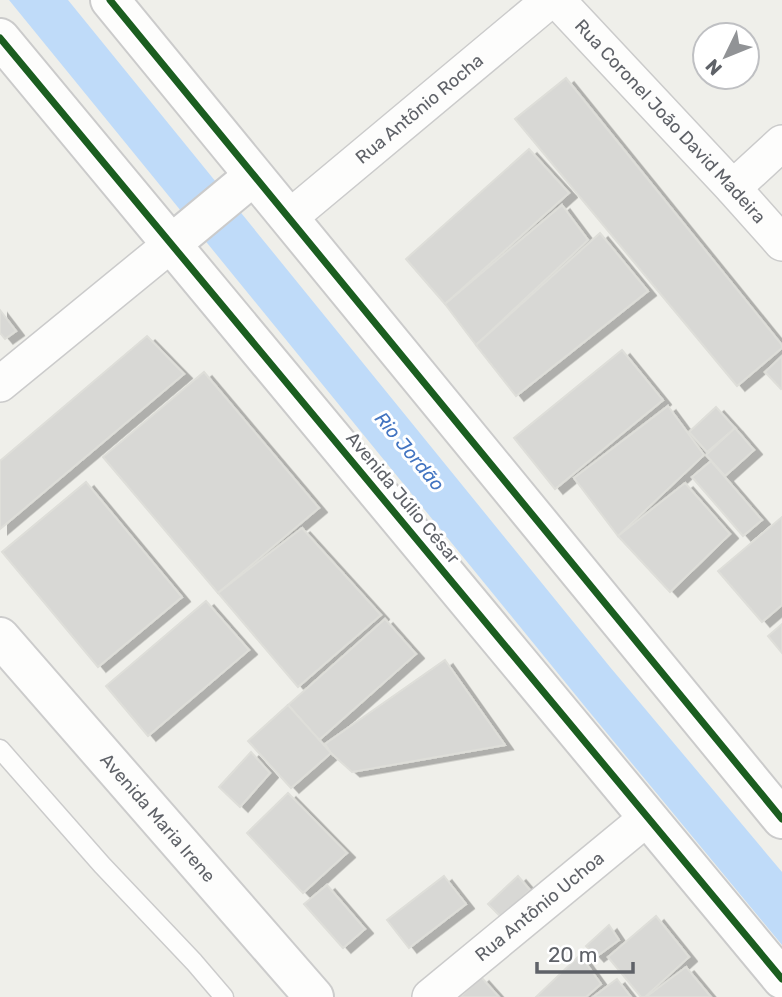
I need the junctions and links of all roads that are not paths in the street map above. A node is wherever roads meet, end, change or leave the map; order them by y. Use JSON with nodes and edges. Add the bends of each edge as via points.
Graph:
{"nodes":[{"id":1,"x":110,"y":0,"type":"edge"},
{"id":2,"x":550,"y":0,"type":"edge"},
{"id":3,"x":557,"y":0,"type":"edge"},
{"id":4,"x":0,"y":38,"type":"edge"},
{"id":5,"x":782,"y":143,"type":"edge"},
{"id":6,"x":250,"y":179,"type":"junction"},
{"id":7,"x":733,"y":188,"type":"junction"},
{"id":8,"x":289,"y":218,"type":"junction"},
{"id":9,"x":176,"y":241,"type":"junction"},
{"id":10,"x":782,"y":243,"type":"edge"},
{"id":11,"x":0,"y":384,"type":"edge"},
{"id":12,"x":0,"y":637,"type":"edge"},
{"id":13,"x":0,"y":749,"type":"edge"},
{"id":14,"x":647,"y":818,"type":"junction"},
{"id":15,"x":782,"y":819,"type":"edge"},
{"id":16,"x":782,"y":979,"type":"edge"},
{"id":17,"x":223,"y":997,"type":"edge"},
{"id":18,"x":314,"y":997,"type":"edge"},
{"id":19,"x":430,"y":997,"type":"edge"}],
"edges":[{"from":1,"to":6,"type":"street"},
{"from":2,"to":8,"type":"street","name":"Rua Antônio Rocha"},
{"from":3,"to":7,"type":"street","name":"Rua Coronel João David Madeira"},
{"from":4,"to":9,"type":"street","name":"Avenida Júlio César"},
{"from":5,"to":7,"type":"street"},
{"from":6,"to":8,"type":"street"},
{"from":6,"to":9,"type":"street"},
{"from":7,"to":10,"type":"street","name":"Rua Coronel João David Madeira"},
{"from":8,"to":15,"type":"street"},
{"from":9,"to":11,"type":"street"},
{"from":9,"to":14,"type":"street","name":"Avenida Júlio César"},
{"from":12,"to":18,"type":"street","name":"Avenida Maria Irene"},
{"from":13,"to":17,"type":"lane"},
{"from":14,"to":16,"type":"street","name":"Avenida Júlio César"},
{"from":14,"to":19,"type":"street","name":"Rua Antônio Uchoa"}]}
